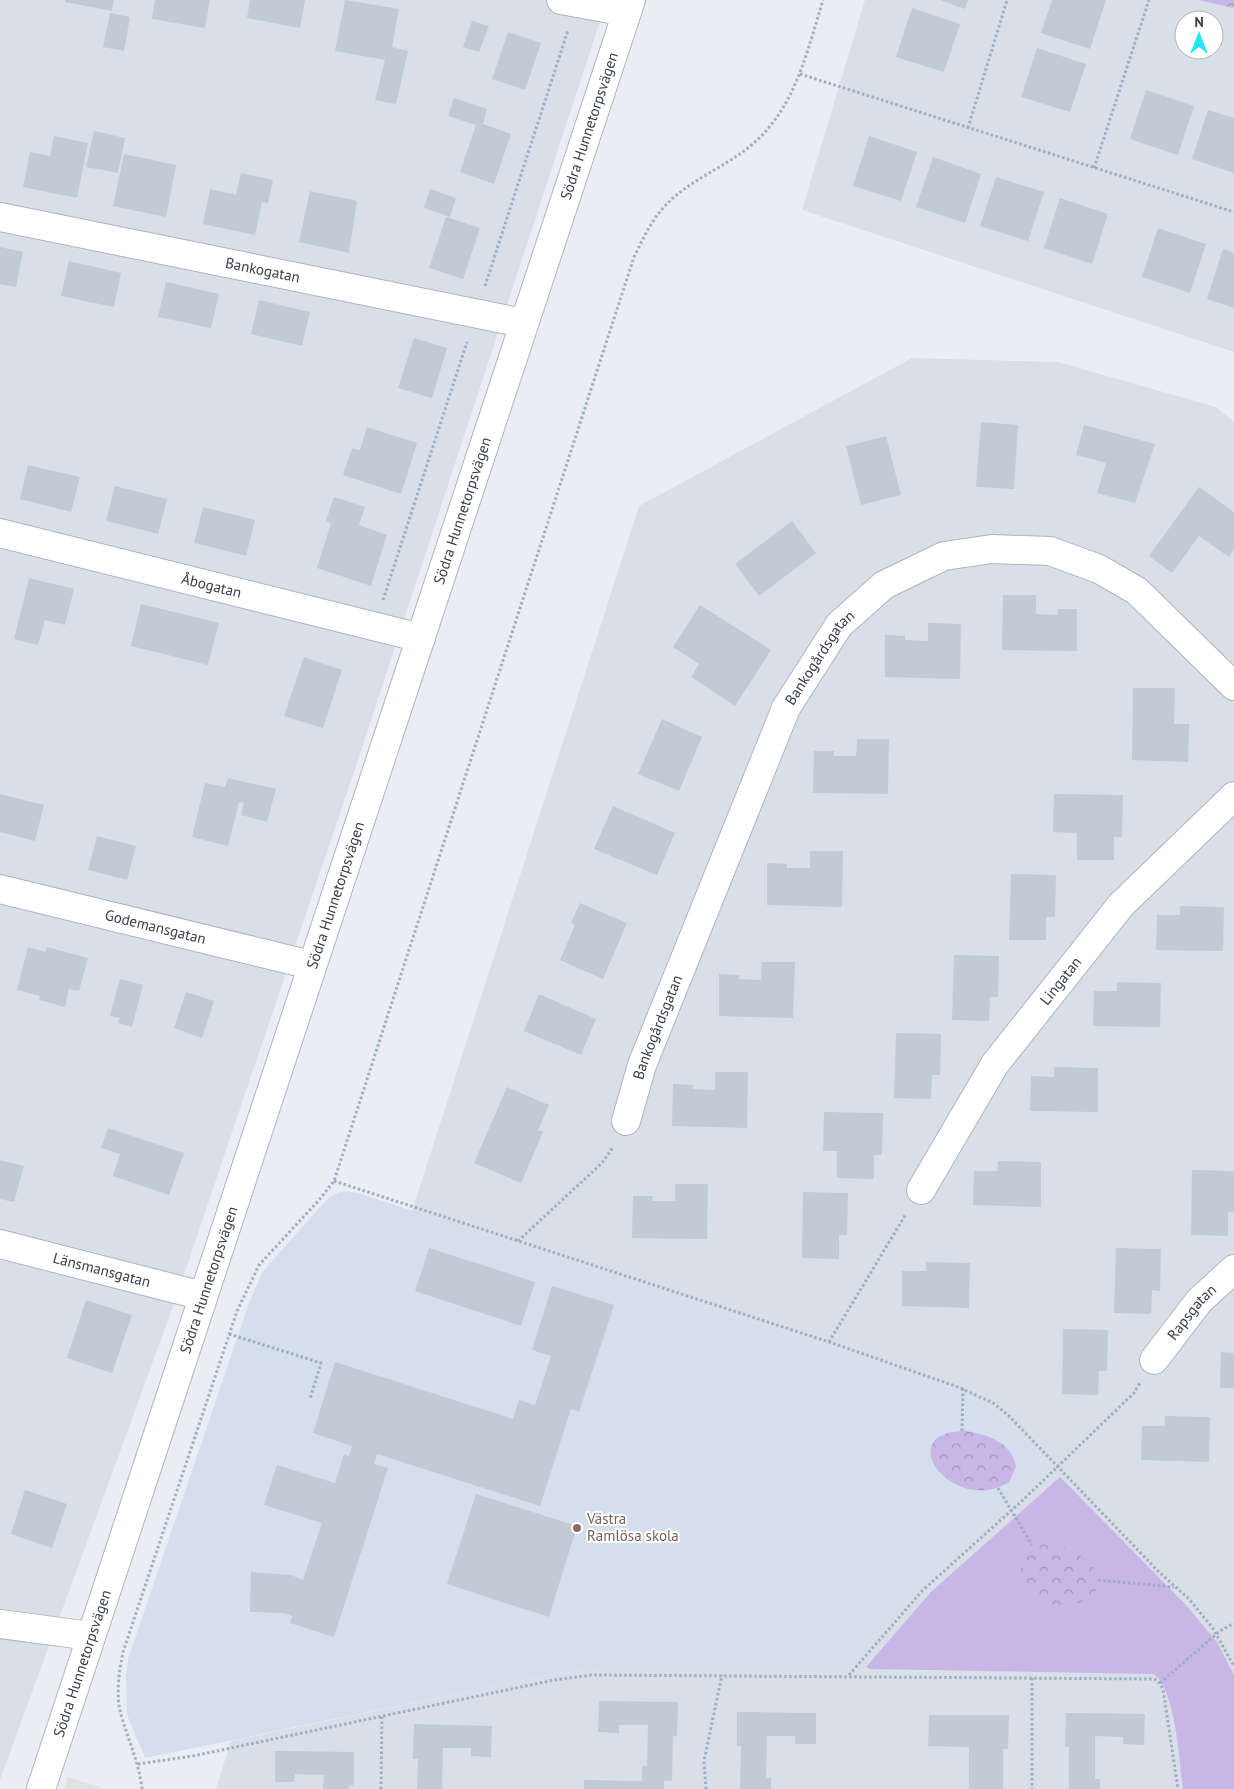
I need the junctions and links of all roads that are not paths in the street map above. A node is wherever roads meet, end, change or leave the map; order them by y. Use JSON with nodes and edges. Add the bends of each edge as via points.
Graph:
{"nodes":[{"id":1,"x":561,"y":0,"type":"edge"},
{"id":2,"x":629,"y":6,"type":"edge"},
{"id":3,"x":0,"y":217,"type":"edge"},
{"id":4,"x":523,"y":323,"type":"junction"},
{"id":5,"x":0,"y":533,"type":"edge"},
{"id":6,"x":421,"y":638,"type":"junction"},
{"id":7,"x":1234,"y":686,"type":"edge"},
{"id":8,"x":1234,"y":796,"type":"edge"},
{"id":9,"x":0,"y":889,"type":"edge"},
{"id":10,"x":311,"y":965,"type":"junction"},
{"id":11,"x":626,"y":1121,"type":"road end"},
{"id":12,"x":921,"y":1190,"type":"road end"},
{"id":13,"x":0,"y":1244,"type":"edge"},
{"id":14,"x":1234,"y":1269,"type":"edge"},
{"id":15,"x":203,"y":1296,"type":"junction"},
{"id":16,"x":1154,"y":1360,"type":"road end"},
{"id":17,"x":0,"y":1624,"type":"edge"},
{"id":18,"x":91,"y":1636,"type":"junction"},
{"id":19,"x":41,"y":1789,"type":"edge"}],
"edges":[{"from":1,"to":2,"type":"street"},
{"from":2,"to":4,"type":"street","name":"Södra Hunnetorpsvägen"},
{"from":3,"to":4,"type":"street","name":"Bankogatan"},
{"from":4,"to":6,"type":"street","name":"Södra Hunnetorpsvägen"},
{"from":5,"to":6,"type":"street","name":"Åbogatan"},
{"from":6,"to":10,"type":"street","name":"Södra Hunnetorpsvägen"},
{"from":7,"to":11,"type":"street","name":"Bankogårdsgatan","via":[[1137,591],[1099,569],[1050,552],[992,550],[944,556],[884,585],[839,624],[786,708],[642,1065]]},
{"from":8,"to":12,"type":"street","name":"Lingatan","via":[[1121,905],[995,1064]]},
{"from":9,"to":10,"type":"street","name":"Godemansgatan"},
{"from":10,"to":15,"type":"street","name":"Södra Hunnetorpsvägen"},
{"from":13,"to":15,"type":"street","name":"Länsmansgatan"},
{"from":14,"to":16,"type":"street","name":"Rapsgatan","via":[[1198,1301]]},
{"from":15,"to":18,"type":"street","name":"Södra Hunnetorpsvägen"},
{"from":17,"to":18,"type":"street"},
{"from":18,"to":19,"type":"street","name":"Södra Hunnetorpsvägen"}]}
